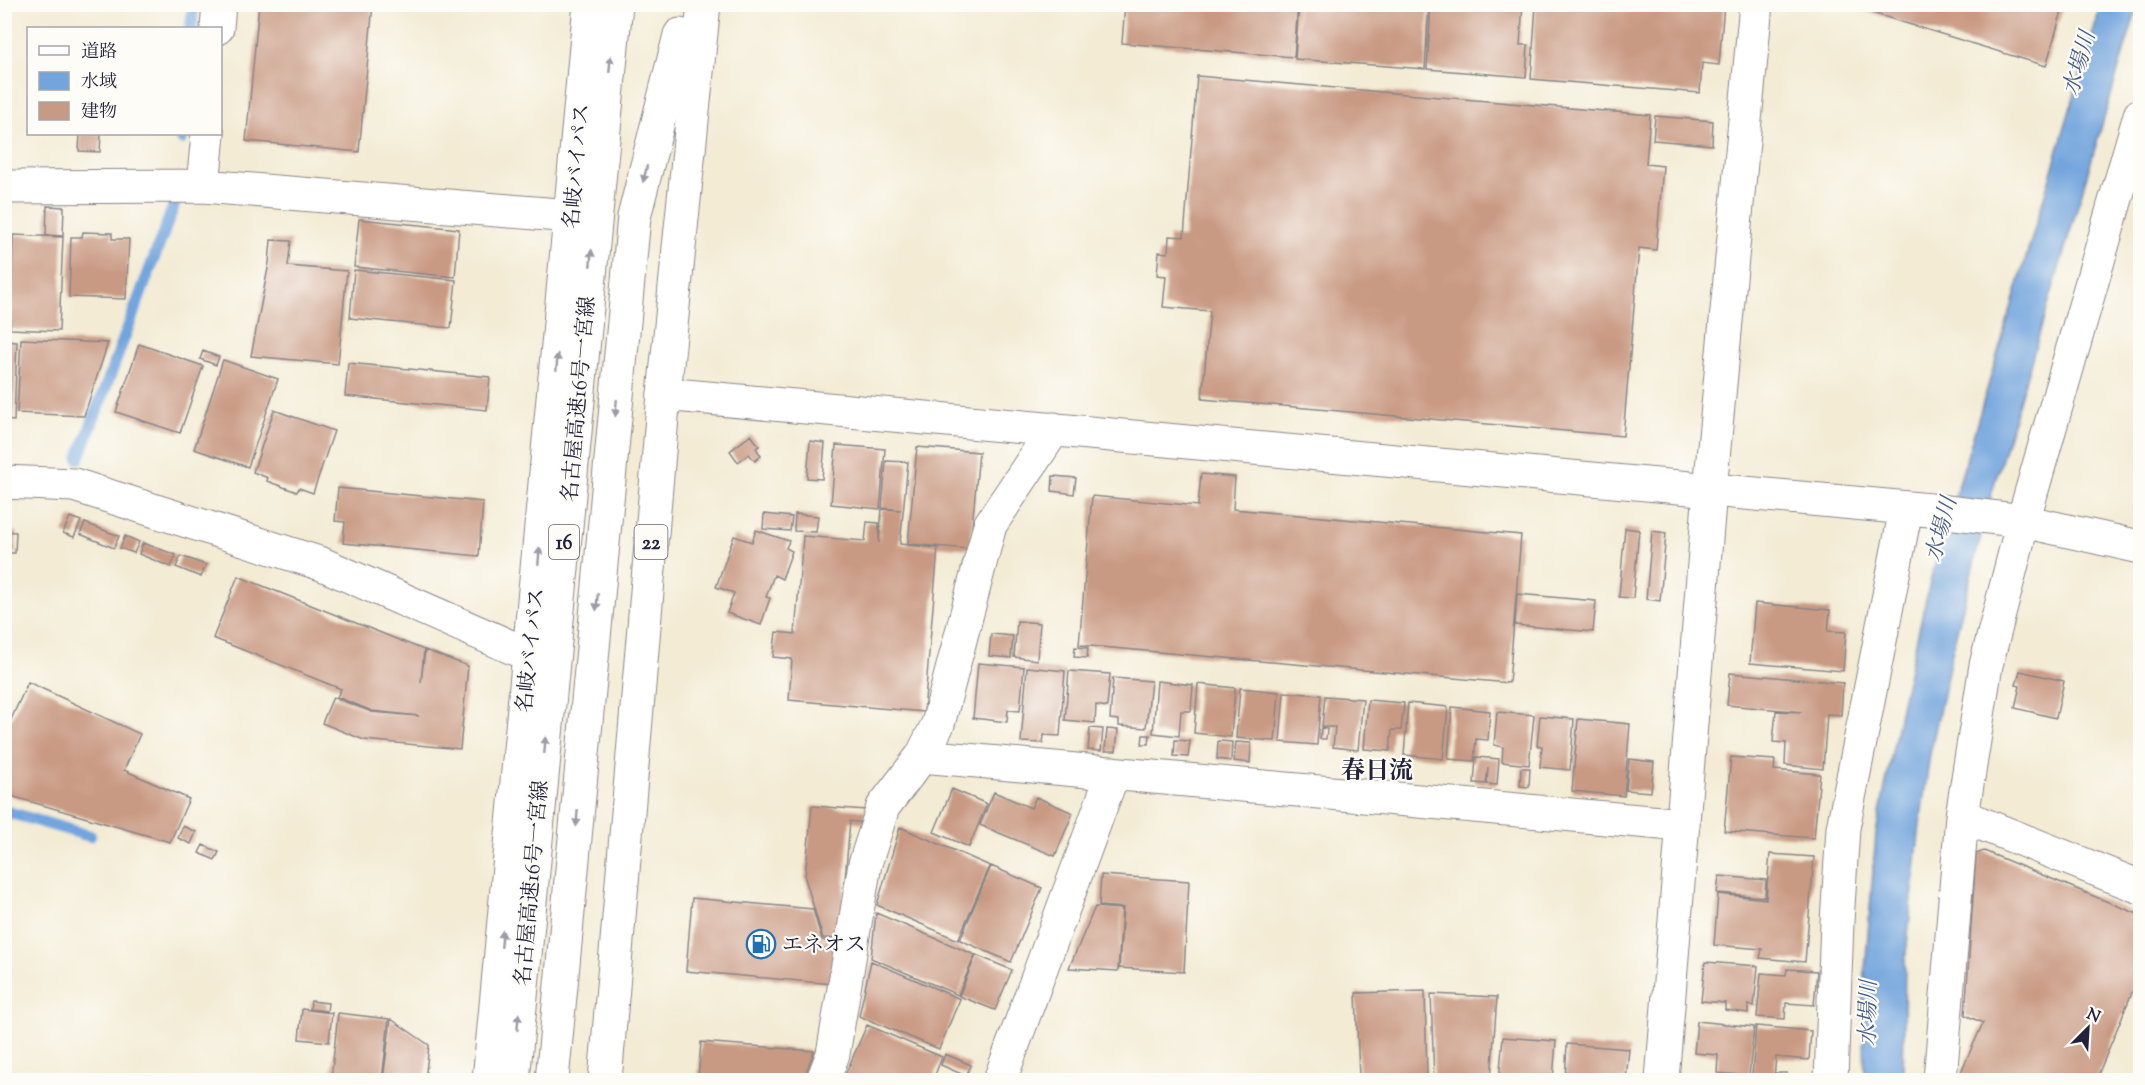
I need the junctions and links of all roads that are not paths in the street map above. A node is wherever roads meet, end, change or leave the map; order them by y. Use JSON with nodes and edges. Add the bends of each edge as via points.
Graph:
{"nodes":[{"id":1,"x":219,"y":4,"type":"edge"},
{"id":2,"x":590,"y":4,"type":"edge"},
{"id":3,"x":616,"y":4,"type":"edge"},
{"id":4,"x":704,"y":4,"type":"edge"},
{"id":5,"x":1756,"y":4,"type":"edge"},
{"id":6,"x":681,"y":20,"type":"edge"},
{"id":7,"x":217,"y":27,"type":"edge"},
{"id":8,"x":2140,"y":115,"type":"edge"},
{"id":9,"x":208,"y":135,"type":"edge"},
{"id":10,"x":203,"y":186,"type":"junction"},
{"id":11,"x":4,"y":187,"type":"edge"},
{"id":12,"x":572,"y":216,"type":"junction"},
{"id":13,"x":664,"y":394,"type":"junction"},
{"id":14,"x":1054,"y":429,"type":"junction"},
{"id":15,"x":4,"y":482,"type":"edge"},
{"id":16,"x":1710,"y":489,"type":"junction"},
{"id":17,"x":1918,"y":510,"type":"junction"},
{"id":18,"x":2011,"y":520,"type":"junction"},
{"id":19,"x":2140,"y":547,"type":"edge"},
{"id":20,"x":529,"y":655,"type":"junction"},
{"id":21,"x":922,"y":756,"type":"junction"},
{"id":22,"x":1113,"y":773,"type":"junction"},
{"id":23,"x":1962,"y":816,"type":"junction"},
{"id":24,"x":1683,"y":825,"type":"junction"},
{"id":25,"x":2140,"y":887,"type":"edge"},
{"id":26,"x":489,"y":1080,"type":"edge"},
{"id":27,"x":513,"y":1080,"type":"edge"},
{"id":28,"x":552,"y":1080,"type":"edge"},
{"id":29,"x":591,"y":1080,"type":"edge"},
{"id":30,"x":605,"y":1080,"type":"edge"},
{"id":31,"x":823,"y":1080,"type":"edge"},
{"id":32,"x":1000,"y":1080,"type":"edge"},
{"id":33,"x":1662,"y":1080,"type":"edge"},
{"id":34,"x":1831,"y":1080,"type":"edge"},
{"id":35,"x":1940,"y":1080,"type":"edge"}],
"edges":[{"from":1,"to":7,"type":"main road"},
{"from":2,"to":12,"type":"main road","name":"名岐バイパス"},
{"from":27,"to":3,"type":"main road","name":"名古屋高速16号一宮線","number":"16","one_way":true},
{"from":4,"to":13,"type":"main road","number":"22"},
{"from":5,"to":16,"type":"main road"},
{"from":6,"to":28,"type":"main road","one_way":true,"via":[[634,216]]},
{"from":6,"to":29,"type":"main road"},
{"from":8,"to":18,"type":"main road"},
{"from":9,"to":10,"type":"main road"},
{"from":10,"to":11,"type":"main road"},
{"from":10,"to":12,"type":"main road"},
{"from":20,"to":12,"type":"main road","name":"名岐バイパス","one_way":true},
{"from":13,"to":14,"type":"main road"},
{"from":13,"to":30,"type":"main road","number":"22"},
{"from":14,"to":16,"type":"main road"},
{"from":14,"to":21,"type":"main road","via":[[990,525],[938,724]]},
{"from":15,"to":20,"type":"main road","via":[[74,486],[322,564]]},
{"from":16,"to":17,"type":"main road"},
{"from":16,"to":24,"type":"main road"},
{"from":17,"to":18,"type":"main road"},
{"from":17,"to":34,"type":"main road","via":[[1843,828]]},
{"from":18,"to":19,"type":"main road"},
{"from":18,"to":23,"type":"main road"},
{"from":26,"to":20,"type":"main road","name":"名岐バイパス","one_way":true},
{"from":21,"to":22,"type":"main road"},
{"from":21,"to":31,"type":"main road","via":[[883,807],[865,864],[832,1054]]},
{"from":22,"to":24,"type":"main road"},
{"from":22,"to":32,"type":"main road"},
{"from":23,"to":25,"type":"main road"},
{"from":23,"to":35,"type":"main road"},
{"from":24,"to":33,"type":"main road"}]}
